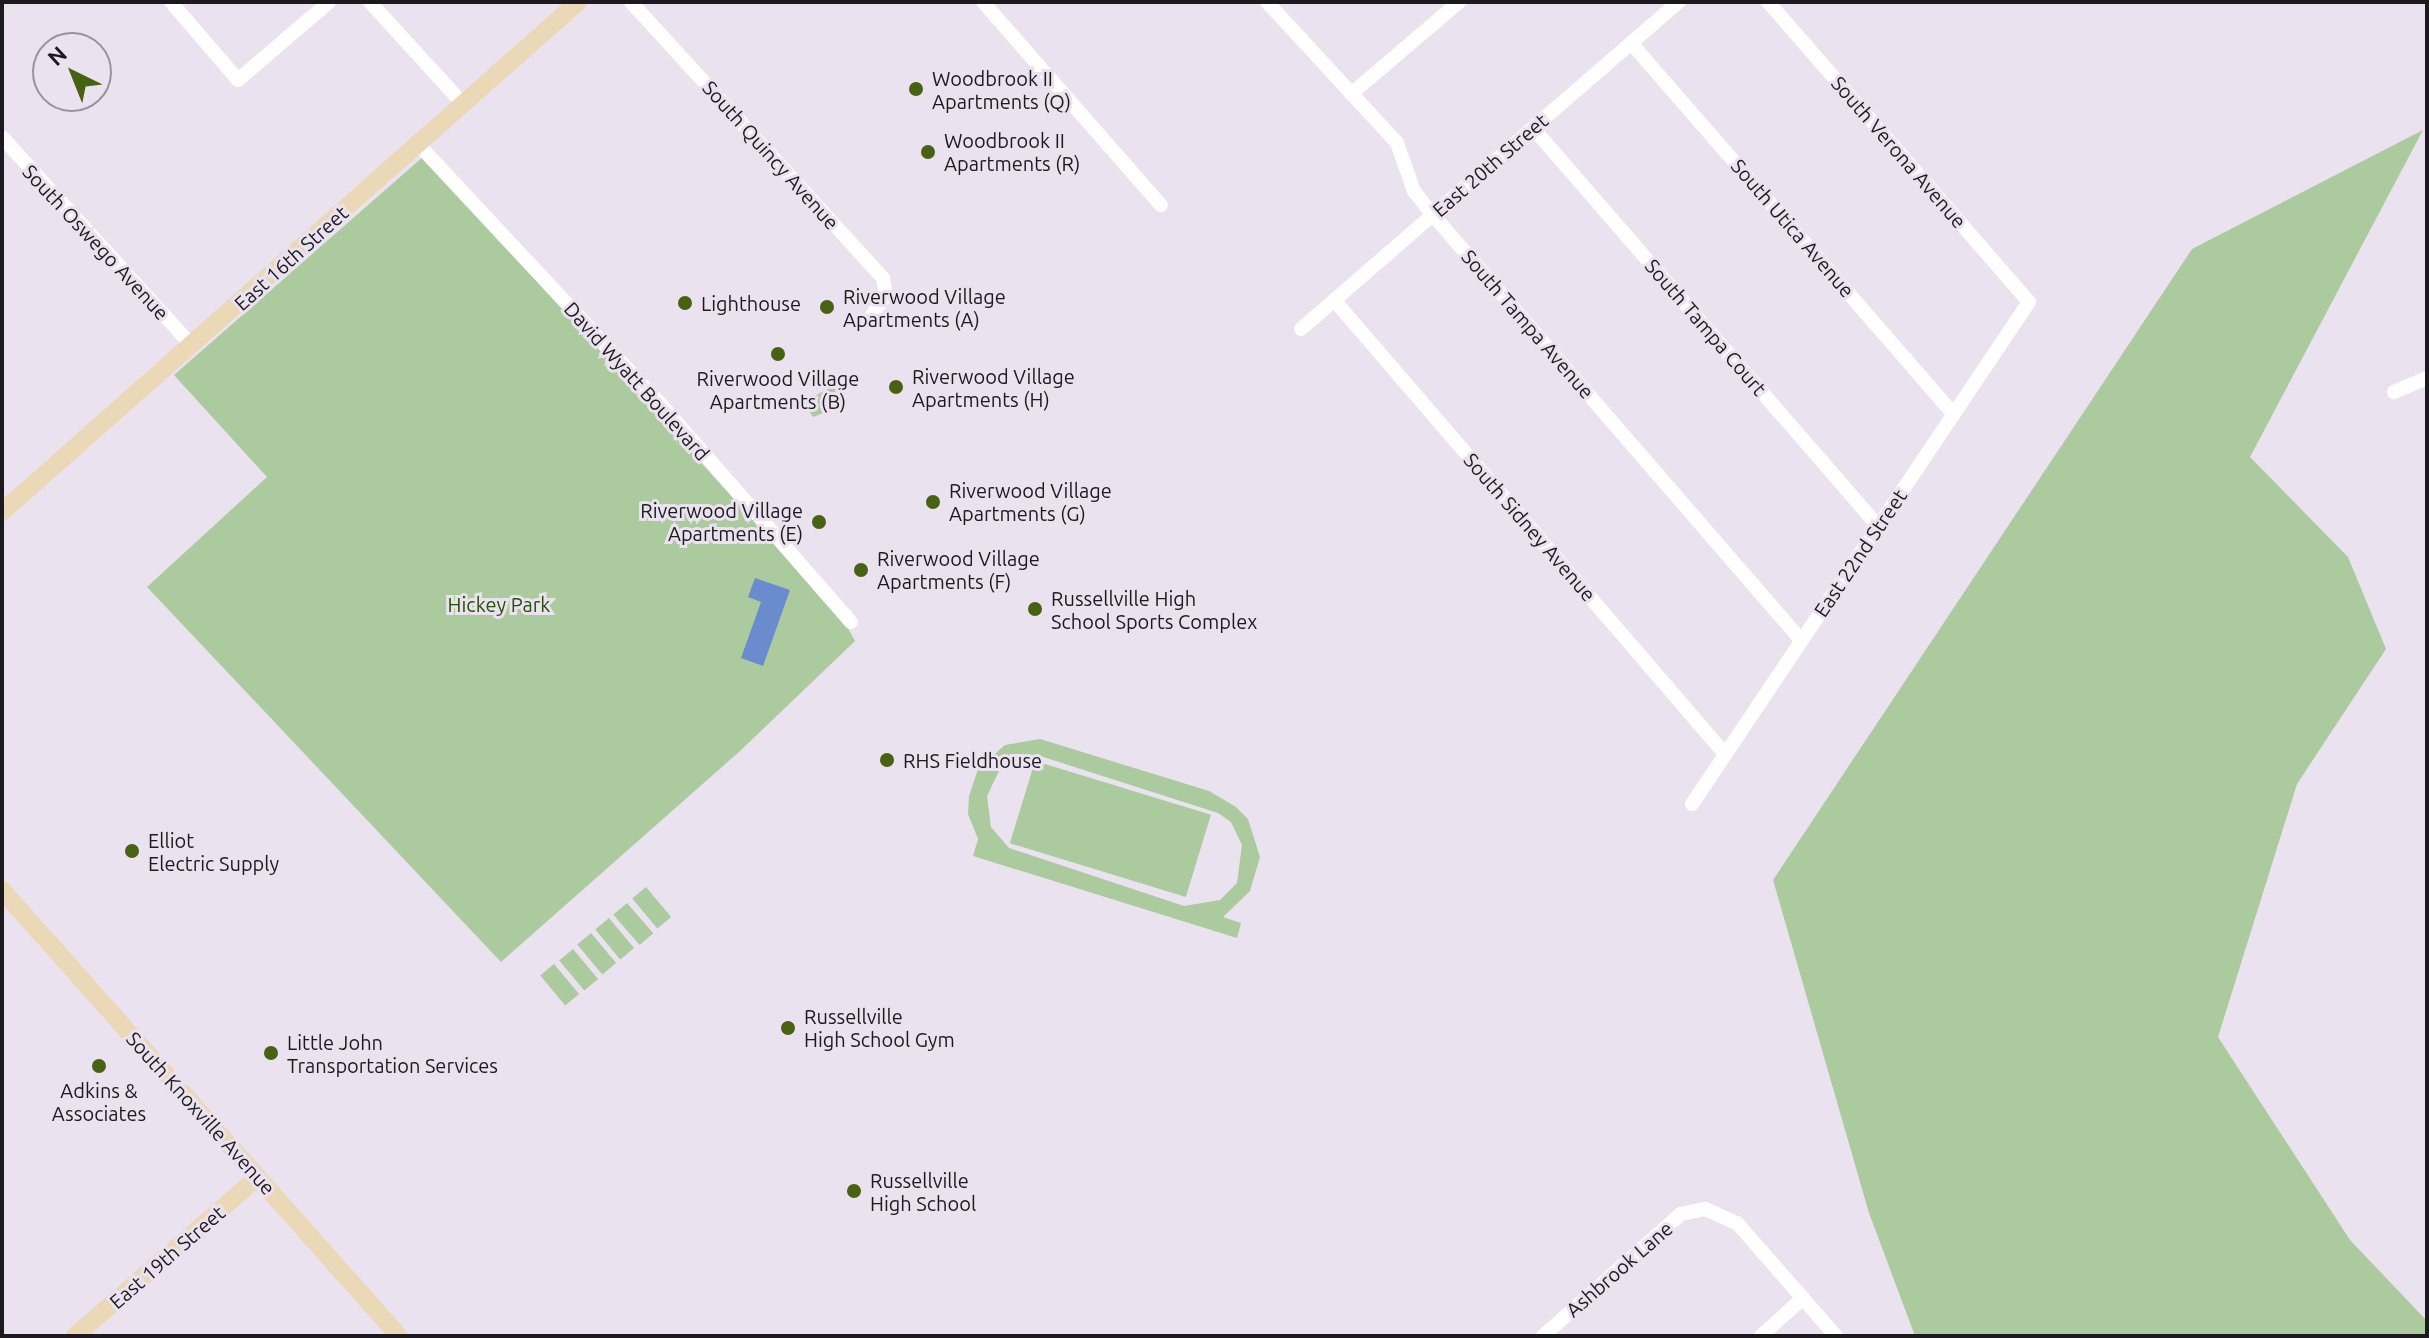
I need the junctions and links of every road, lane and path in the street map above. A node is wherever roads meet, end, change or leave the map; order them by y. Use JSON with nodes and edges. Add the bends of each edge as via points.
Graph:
{"nodes":[{"id":1,"x":171,"y":2,"type":"edge"},
{"id":2,"x":329,"y":2,"type":"edge"},
{"id":3,"x":370,"y":2,"type":"edge"},
{"id":4,"x":578,"y":2,"type":"edge"},
{"id":5,"x":631,"y":2,"type":"edge"},
{"id":6,"x":983,"y":2,"type":"edge"},
{"id":7,"x":1267,"y":2,"type":"edge"},
{"id":8,"x":1679,"y":2,"type":"edge"},
{"id":9,"x":1768,"y":2,"type":"edge"},
{"id":10,"x":1451,"y":5,"type":"edge"},
{"id":11,"x":1631,"y":43,"type":"junction"},
{"id":12,"x":1351,"y":94,"type":"junction"},
{"id":13,"x":463,"y":104,"type":"junction"},
{"id":14,"x":1533,"y":128,"type":"junction"},
{"id":15,"x":2,"y":137,"type":"edge"},
{"id":16,"x":418,"y":144,"type":"junction"},
{"id":17,"x":1161,"y":205,"type":"dead end"},
{"id":18,"x":1433,"y":215,"type":"junction"},
{"id":19,"x":1334,"y":300,"type":"junction"},
{"id":20,"x":2029,"y":302,"type":"joint"},
{"id":21,"x":872,"y":315,"type":"dead end"},
{"id":22,"x":1301,"y":329,"type":"dead end"},
{"id":23,"x":192,"y":346,"type":"junction"},
{"id":24,"x":2427,"y":378,"type":"edge"},
{"id":25,"x":2394,"y":392,"type":"dead end"},
{"id":26,"x":1954,"y":414,"type":"junction"},
{"id":27,"x":2,"y":512,"type":"edge"},
{"id":28,"x":1878,"y":526,"type":"junction"},
{"id":29,"x":851,"y":622,"type":"dead end"},
{"id":30,"x":1801,"y":640,"type":"junction"},
{"id":31,"x":1725,"y":754,"type":"junction"},
{"id":32,"x":1692,"y":804,"type":"dead end"},
{"id":33,"x":2,"y":890,"type":"edge"},
{"id":34,"x":258,"y":1177,"type":"junction"},
{"id":35,"x":1803,"y":1298,"type":"junction"},
{"id":36,"x":75,"y":1336,"type":"edge"},
{"id":37,"x":399,"y":1336,"type":"edge"},
{"id":38,"x":1543,"y":1336,"type":"edge"},
{"id":39,"x":1761,"y":1336,"type":"edge"},
{"id":40,"x":1836,"y":1336,"type":"edge"}],
"edges":[{"from":1,"to":2,"type":"street","via":[[238,80]]},
{"from":3,"to":13,"type":"street"},
{"from":4,"to":13,"type":"street","name":"East 16th Street"},
{"from":5,"to":21,"type":"street","name":"South Quincy Avenue","via":[[883,278],[886,295]]},
{"from":6,"to":17,"type":"street"},
{"from":7,"to":12,"type":"street","name":"South Tampa Avenue"},
{"from":8,"to":11,"type":"street","name":"East 20th Street"},
{"from":9,"to":20,"type":"street","name":"South Verona Avenue"},
{"from":10,"to":12,"type":"street"},
{"from":11,"to":14,"type":"street","name":"East 20th Street"},
{"from":11,"to":26,"type":"street","name":"South Utica Avenue"},
{"from":12,"to":18,"type":"street","name":"South Tampa Avenue","via":[[1397,143],[1414,191]]},
{"from":13,"to":16,"type":"street","name":"East 16th Street"},
{"from":14,"to":18,"type":"street","name":"East 20th Street"},
{"from":14,"to":28,"type":"street","name":"South Tampa Court"},
{"from":15,"to":23,"type":"street","name":"South Oswego Avenue"},
{"from":16,"to":23,"type":"street","name":"East 16th Street"},
{"from":16,"to":29,"type":"street","name":"David Wyatt Boulevard","via":[[659,402]]},
{"from":18,"to":19,"type":"street","name":"East 20th Street"},
{"from":18,"to":30,"type":"street","name":"South Tampa Avenue"},
{"from":19,"to":22,"type":"street","name":"East 20th Street"},
{"from":19,"to":31,"type":"street","name":"South Sidney Avenue"},
{"from":20,"to":26,"type":"street","name":"East 22nd Street"},
{"from":23,"to":27,"type":"street","name":"East 16th Street"},
{"from":24,"to":25,"type":"street"},
{"from":26,"to":28,"type":"street","name":"East 22nd Street"},
{"from":28,"to":30,"type":"street","name":"East 22nd Street"},
{"from":30,"to":31,"type":"street","name":"East 22nd Street"},
{"from":31,"to":32,"type":"street","name":"East 22nd Street"},
{"from":33,"to":34,"type":"street","name":"South Knoxville Avenue"},
{"from":34,"to":36,"type":"street","name":"East 19th Street"},
{"from":34,"to":37,"type":"street","name":"South Knoxville Avenue"},
{"from":35,"to":38,"type":"street","name":"Ashbrook Lane","via":[[1737,1223],[1705,1209],[1681,1214]]},
{"from":35,"to":39,"type":"street"},
{"from":35,"to":40,"type":"street","name":"Ashbrook Lane"}]}
